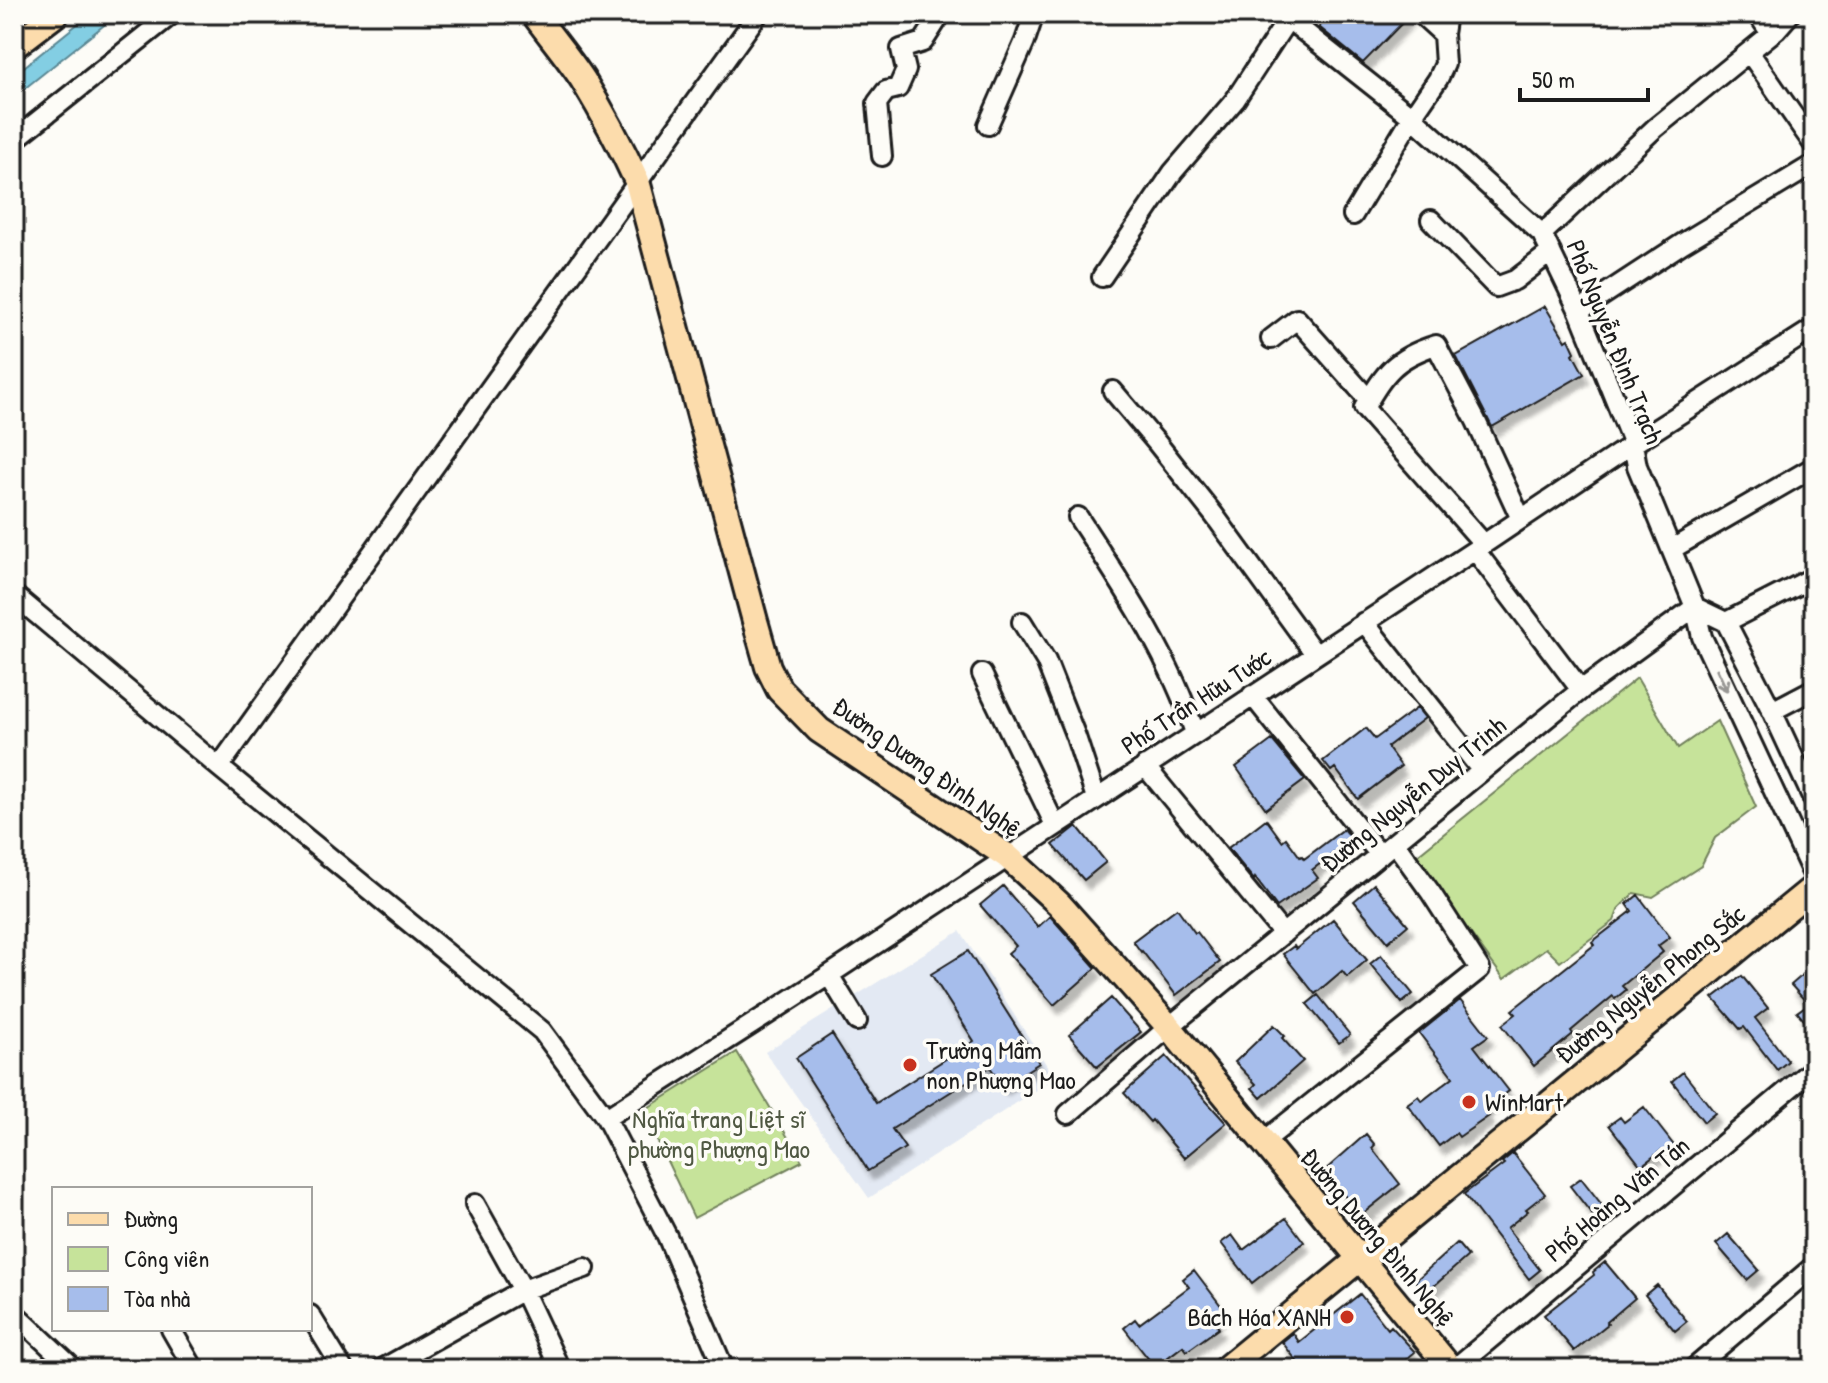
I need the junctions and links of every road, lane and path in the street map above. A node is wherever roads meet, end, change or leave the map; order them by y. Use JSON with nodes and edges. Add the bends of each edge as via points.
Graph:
{"nodes":[{"id":1,"x":56,"y":14,"type":"edge"},
{"id":2,"x":172,"y":14,"type":"edge"},
{"id":3,"x":534,"y":14,"type":"edge"},
{"id":4,"x":758,"y":14,"type":"edge"},
{"id":5,"x":941,"y":14,"type":"edge"},
{"id":6,"x":1034,"y":14,"type":"edge"},
{"id":7,"x":1421,"y":14,"type":"edge"},
{"id":8,"x":1446,"y":14,"type":"edge"},
{"id":9,"x":1758,"y":14,"type":"edge"},
{"id":10,"x":1790,"y":14,"type":"edge"},
{"id":11,"x":1285,"y":16,"type":"edge"},
{"id":12,"x":1443,"y":34,"type":"junction"},
{"id":13,"x":1771,"y":34,"type":"junction"},
{"id":14,"x":14,"y":46,"type":"edge"},
{"id":15,"x":1749,"y":52,"type":"junction"},
{"id":16,"x":1412,"y":117,"type":"junction"},
{"id":17,"x":988,"y":125,"type":"dead end"},
{"id":18,"x":14,"y":140,"type":"edge"},
{"id":19,"x":1814,"y":145,"type":"edge"},
{"id":20,"x":882,"y":156,"type":"dead end"},
{"id":21,"x":1814,"y":164,"type":"edge"},
{"id":22,"x":637,"y":181,"type":"junction"},
{"id":23,"x":1353,"y":215,"type":"dead end"},
{"id":24,"x":1431,"y":220,"type":"dead end"},
{"id":25,"x":1542,"y":234,"type":"junction"},
{"id":26,"x":1551,"y":252,"type":"junction"},
{"id":27,"x":1102,"y":277,"type":"dead end"},
{"id":28,"x":1579,"y":311,"type":"junction"},
{"id":29,"x":1814,"y":328,"type":"edge"},
{"id":30,"x":1271,"y":339,"type":"dead end"},
{"id":31,"x":1113,"y":391,"type":"dead end"},
{"id":32,"x":1369,"y":400,"type":"junction"},
{"id":33,"x":1633,"y":444,"type":"junction"},
{"id":34,"x":1814,"y":467,"type":"edge"},
{"id":35,"x":1078,"y":517,"type":"dead end"},
{"id":36,"x":1521,"y":519,"type":"junction"},
{"id":37,"x":1480,"y":547,"type":"junction"},
{"id":38,"x":1672,"y":549,"type":"junction"},
{"id":39,"x":1814,"y":577,"type":"edge"},
{"id":40,"x":14,"y":595,"type":"edge"},
{"id":41,"x":1695,"y":607,"type":"junction"},
{"id":42,"x":1022,"y":622,"type":"dead end"},
{"id":43,"x":1364,"y":622,"type":"junction"},
{"id":44,"x":1726,"y":622,"type":"junction"},
{"id":45,"x":1315,"y":654,"type":"junction"},
{"id":46,"x":982,"y":674,"type":"dead end"},
{"id":47,"x":1814,"y":689,"type":"edge"},
{"id":48,"x":1581,"y":690,"type":"junction"},
{"id":49,"x":1252,"y":695,"type":"junction"},
{"id":50,"x":1772,"y":711,"type":"junction"},
{"id":51,"x":1195,"y":733,"type":"junction"},
{"id":52,"x":1145,"y":766,"type":"junction"},
{"id":53,"x":219,"y":767,"type":"junction"},
{"id":54,"x":1482,"y":771,"type":"junction"},
{"id":55,"x":1813,"y":796,"type":"edge"},
{"id":56,"x":1096,"y":798,"type":"junction"},
{"id":57,"x":1055,"y":825,"type":"junction"},
{"id":58,"x":1395,"y":843,"type":"junction"},
{"id":59,"x":1380,"y":855,"type":"junction"},
{"id":60,"x":1007,"y":856,"type":"junction"},
{"id":61,"x":1814,"y":877,"type":"edge"},
{"id":62,"x":1814,"y":887,"type":"edge"},
{"id":63,"x":1283,"y":934,"type":"junction"},
{"id":64,"x":829,"y":975,"type":"junction"},
{"id":65,"x":857,"y":1021,"type":"dead end"},
{"id":66,"x":1169,"y":1027,"type":"junction"},
{"id":67,"x":1814,"y":1068,"type":"edge"},
{"id":68,"x":1068,"y":1114,"type":"dead end"},
{"id":69,"x":606,"y":1118,"type":"junction"},
{"id":70,"x":1263,"y":1142,"type":"junction"},
{"id":71,"x":475,"y":1204,"type":"dead end"},
{"id":72,"x":1359,"y":1259,"type":"junction"},
{"id":73,"x":1814,"y":1266,"type":"edge"},
{"id":74,"x":585,"y":1268,"type":"dead end"},
{"id":75,"x":523,"y":1290,"type":"junction"},
{"id":76,"x":14,"y":1313,"type":"edge"},
{"id":77,"x":312,"y":1318,"type":"edge"},
{"id":78,"x":172,"y":1331,"type":"edge"},
{"id":79,"x":74,"y":1369,"type":"edge"},
{"id":80,"x":194,"y":1369,"type":"edge"},
{"id":81,"x":343,"y":1369,"type":"edge"},
{"id":82,"x":382,"y":1369,"type":"edge"},
{"id":83,"x":560,"y":1369,"type":"edge"},
{"id":84,"x":724,"y":1369,"type":"edge"},
{"id":85,"x":1225,"y":1369,"type":"edge"},
{"id":86,"x":1452,"y":1369,"type":"edge"},
{"id":87,"x":1693,"y":1369,"type":"edge"}],
"edges":[{"from":1,"to":14,"type":"main road"},
{"from":2,"to":18,"type":"street"},
{"from":3,"to":22,"type":"main road","name":"Đường Dương Đình Nghệ","via":[[594,98]]},
{"from":4,"to":22,"type":"street"},
{"from":5,"to":20,"type":"street","via":[[923,42],[901,49],[906,70],[898,88],[886,91],[877,103]]},
{"from":6,"to":17,"type":"street"},
{"from":7,"to":12,"type":"street"},
{"from":8,"to":12,"type":"street"},
{"from":9,"to":13,"type":"street"},
{"from":10,"to":13,"type":"street"},
{"from":11,"to":16,"type":"street","name":"Phố Nguyễn Đình Trạch"},
{"from":11,"to":27,"type":"street","via":[[1235,100],[1173,172]]},
{"from":12,"to":16,"type":"street","via":[[1445,64]]},
{"from":13,"to":15,"type":"street"},
{"from":15,"to":19,"type":"street"},
{"from":15,"to":25,"type":"street","via":[[1655,128]]},
{"from":16,"to":23,"type":"street"},
{"from":16,"to":25,"type":"street","name":"Phố Nguyễn Đình Trạch"},
{"from":21,"to":28,"type":"street"},
{"from":22,"to":53,"type":"street"},
{"from":22,"to":60,"type":"main road","name":"Đường Dương Đình Nghệ","via":[[755,621],[779,689],[819,730]]},
{"from":24,"to":26,"type":"street","via":[[1496,287],[1515,280]]},
{"from":25,"to":26,"type":"street","name":"Phố Nguyễn Đình Trạch"},
{"from":26,"to":28,"type":"street","name":"Phố Nguyễn Đình Trạch"},
{"from":28,"to":33,"type":"street","name":"Phố Nguyễn Đình Trạch"},
{"from":29,"to":33,"type":"street","name":"Phố Trần Hữu Tước"},
{"from":30,"to":32,"type":"street","via":[[1297,319]]},
{"from":31,"to":45,"type":"street","via":[[1214,515]]},
{"from":32,"to":36,"type":"street","via":[[1388,371],[1412,352],[1436,345]]},
{"from":32,"to":37,"type":"street","via":[[1364,408]]},
{"from":33,"to":36,"type":"street","name":"Phố Trần Hữu Tước"},
{"from":33,"to":38,"type":"street","name":"Phố Nguyễn Đình Trạch"},
{"from":34,"to":38,"type":"street"},
{"from":35,"to":51,"type":"street","via":[[1163,655]]},
{"from":36,"to":37,"type":"street","name":"Phố Trần Hữu Tước"},
{"from":37,"to":43,"type":"street","name":"Phố Trần Hữu Tước"},
{"from":37,"to":48,"type":"street"},
{"from":38,"to":41,"type":"street","name":"Phố Nguyễn Đình Trạch"},
{"from":39,"to":44,"type":"street"},
{"from":40,"to":53,"type":"street"},
{"from":41,"to":44,"type":"street"},
{"from":41,"to":48,"type":"street","name":"Đường Nguyễn Duy Trinh"},
{"from":41,"to":61,"type":"street","name":"Phố Nguyễn Đình Trạch","one_way":true,"via":[[1702,637]]},
{"from":42,"to":56,"type":"street","via":[[1046,661]]},
{"from":43,"to":45,"type":"street","name":"Phố Trần Hữu Tước"},
{"from":43,"to":54,"type":"street"},
{"from":44,"to":50,"type":"street"},
{"from":45,"to":49,"type":"street","name":"Phố Trần Hữu Tước"},
{"from":46,"to":57,"type":"street"},
{"from":47,"to":50,"type":"street"},
{"from":48,"to":54,"type":"street","name":"Đường Nguyễn Duy Trinh"},
{"from":49,"to":51,"type":"street","name":"Phố Trần Hữu Tước"},
{"from":49,"to":59,"type":"street"},
{"from":50,"to":55,"type":"street"},
{"from":51,"to":52,"type":"street","name":"Phố Trần Hữu Tước"},
{"from":52,"to":56,"type":"street","name":"Phố Trần Hữu Tước"},
{"from":52,"to":63,"type":"street"},
{"from":53,"to":69,"type":"street","via":[[531,1020]]},
{"from":54,"to":58,"type":"street","name":"Đường Nguyễn Duy Trinh"},
{"from":56,"to":57,"type":"street","name":"Phố Trần Hữu Tước"},
{"from":57,"to":60,"type":"street","name":"Phố Trần Hữu Tước"},
{"from":58,"to":59,"type":"street","name":"Đường Nguyễn Duy Trinh"},
{"from":58,"to":70,"type":"street","via":[[1480,969]]},
{"from":59,"to":63,"type":"street","name":"Đường Nguyễn Duy Trinh"},
{"from":60,"to":64,"type":"street","name":"Phố Trần Hữu Tước"},
{"from":60,"to":66,"type":"main road","name":"Đường Dương Đình Nghệ","via":[[1059,904]]},
{"from":62,"to":72,"type":"main road","name":"Đường Nguyễn Phong Sắc"},
{"from":63,"to":66,"type":"street","name":"Đường Nguyễn Duy Trinh"},
{"from":64,"to":65,"type":"street"},
{"from":64,"to":69,"type":"street","name":"Phố Trần Hữu Tước"},
{"from":66,"to":68,"type":"street","name":"Đường Nguyễn Duy Trinh"},
{"from":66,"to":70,"type":"main road","name":"Đường Dương Đình Nghệ"},
{"from":67,"to":86,"type":"street","name":"Phố Hoàng Văn Tán"},
{"from":69,"to":84,"type":"street","via":[[667,1236]]},
{"from":70,"to":72,"type":"main road","name":"Đường Dương Đình Nghệ"},
{"from":71,"to":75,"type":"street"},
{"from":72,"to":85,"type":"main road","name":"Đường Nguyễn Phong Sắc"},
{"from":72,"to":86,"type":"main road","name":"Đường Dương Đình Nghệ"},
{"from":73,"to":87,"type":"street"},
{"from":74,"to":75,"type":"street"},
{"from":75,"to":82,"type":"street"},
{"from":75,"to":83,"type":"street"},
{"from":76,"to":79,"type":"street"},
{"from":77,"to":81,"type":"street"},
{"from":78,"to":80,"type":"street"}]}
